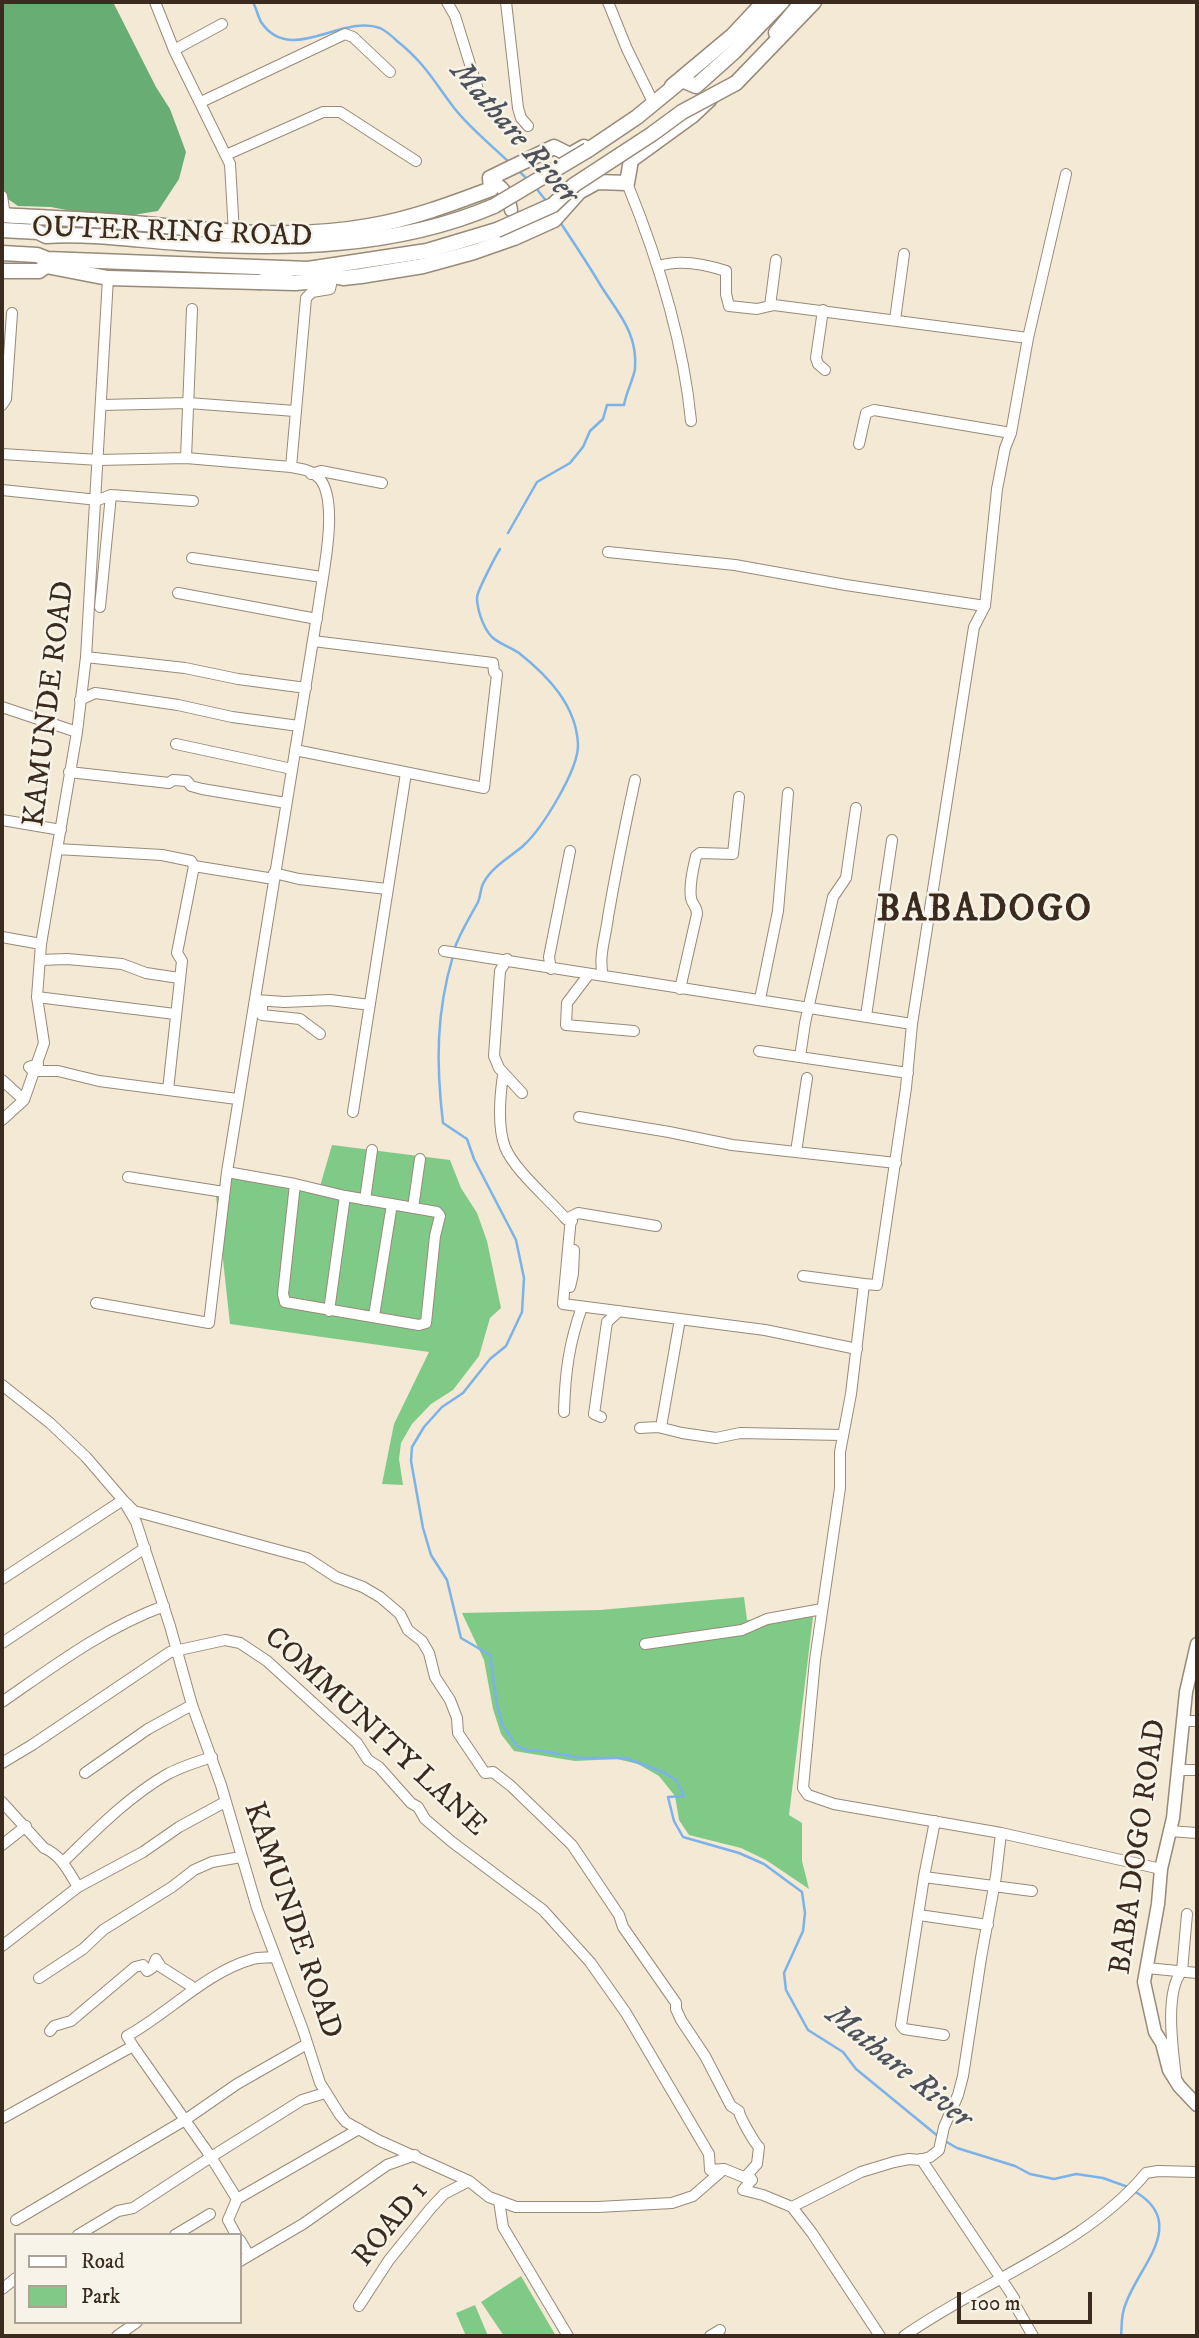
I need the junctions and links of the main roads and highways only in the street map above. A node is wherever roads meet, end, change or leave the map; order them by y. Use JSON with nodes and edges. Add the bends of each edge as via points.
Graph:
{"nodes":[{"id":1,"x":764,"y":2,"type":"edge"},
{"id":2,"x":782,"y":2,"type":"edge"},
{"id":3,"x":802,"y":2,"type":"edge"},
{"id":4,"x":814,"y":2,"type":"edge"},
{"id":5,"x":4,"y":215,"type":"edge"},
{"id":6,"x":2,"y":230,"type":"edge"},
{"id":7,"x":2,"y":254,"type":"edge"},
{"id":8,"x":42,"y":263,"type":"junction"},
{"id":9,"x":301,"y":270,"type":"junction"},
{"id":10,"x":2,"y":271,"type":"edge"},
{"id":11,"x":260,"y":282,"type":"junction"}],
"edges":[{"from":1,"to":5,"type":"main road","name":"OUTER RING ROAD","via":[[723,44],[618,126],[570,155],[554,148],[424,214],[370,226],[287,233]]},
{"from":2,"to":6,"type":"main road","name":"OUTER RING ROAD","bridge":true,"via":[[696,86],[682,80],[597,145],[494,206],[425,230],[300,246],[247,247]]},
{"from":3,"to":11,"type":"main road","name":"OUTER RING ROAD","via":[[703,106],[631,160],[627,183],[597,182],[554,220],[423,265],[308,282]]},
{"from":4,"to":9,"type":"main road","name":"OUTER RING ROAD","bridge":true,"via":[[736,83],[682,111],[574,185],[554,205],[478,237],[427,251]]},
{"from":7,"to":8,"type":"main road","name":"OUTER RING ROAD"},
{"from":8,"to":9,"type":"main road","name":"OUTER RING ROAD"},
{"from":8,"to":10,"type":"main road","name":"OUTER RING ROAD"},
{"from":8,"to":11,"type":"main road","name":"OUTER RING ROAD","via":[[108,278]]},
{"from":9,"to":11,"type":"main road"}]}
